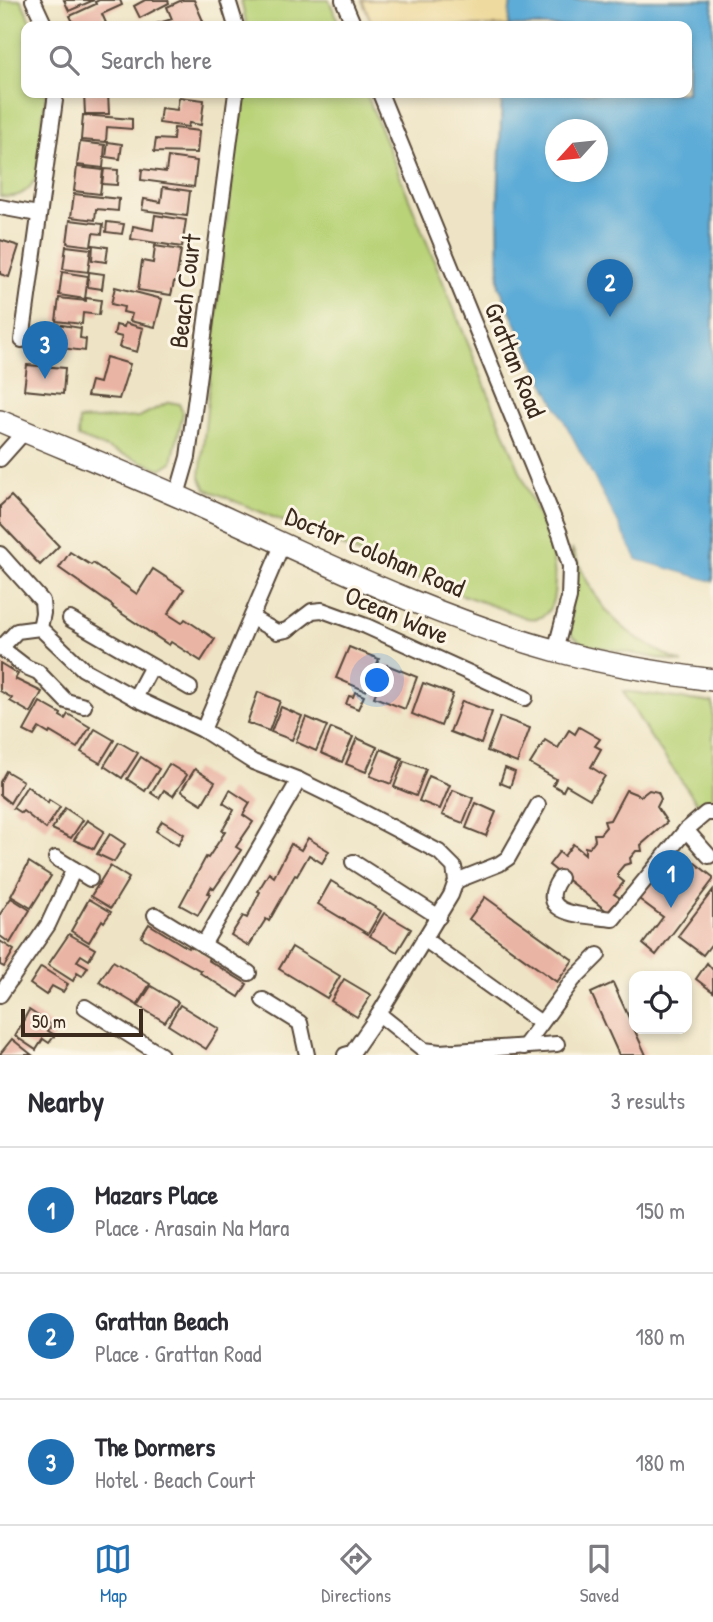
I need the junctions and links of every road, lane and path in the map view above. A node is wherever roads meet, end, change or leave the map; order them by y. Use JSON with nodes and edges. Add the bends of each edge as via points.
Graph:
{"nodes":[{"id":1,"x":33,"y":0,"type":"edge"},
{"id":2,"x":228,"y":0,"type":"edge"},
{"id":3,"x":343,"y":0,"type":"edge"},
{"id":4,"x":43,"y":21,"type":"edge"},
{"id":5,"x":234,"y":21,"type":"edge"},
{"id":6,"x":352,"y":21,"type":"edge"},
{"id":7,"x":54,"y":98,"type":"edge"},
{"id":8,"x":235,"y":98,"type":"edge"},
{"id":9,"x":382,"y":98,"type":"edge"},
{"id":10,"x":0,"y":207,"type":"edge"},
{"id":11,"x":38,"y":214,"type":"junction"},
{"id":12,"x":22,"y":340,"type":"dead end"},
{"id":13,"x":0,"y":421,"type":"edge"},
{"id":14,"x":25,"y":431,"type":"junction"},
{"id":15,"x":0,"y":459,"type":"edge"},
{"id":16,"x":177,"y":495,"type":"junction"},
{"id":17,"x":283,"y":543,"type":"junction"},
{"id":18,"x":0,"y":554,"type":"edge"},
{"id":19,"x":251,"y":618,"type":"junction"},
{"id":20,"x":71,"y":619,"type":"dead end"},
{"id":21,"x":40,"y":628,"type":"junction"},
{"id":22,"x":1,"y":647,"type":"edge"},
{"id":23,"x":555,"y":650,"type":"junction"},
{"id":24,"x":151,"y":668,"type":"junction"},
{"id":25,"x":713,"y":680,"type":"edge"},
{"id":26,"x":190,"y":688,"type":"dead end"},
{"id":27,"x":135,"y":698,"type":"junction"},
{"id":28,"x":525,"y":698,"type":"dead end"},
{"id":29,"x":84,"y":706,"type":"dead end"},
{"id":30,"x":203,"y":730,"type":"junction"},
{"id":31,"x":299,"y":780,"type":"junction"},
{"id":32,"x":538,"y":805,"type":"dead end"},
{"id":33,"x":713,"y":813,"type":"edge"},
{"id":34,"x":686,"y":830,"type":"junction"},
{"id":35,"x":709,"y":856,"type":"dead end"},
{"id":36,"x":57,"y":858,"type":"dead end"},
{"id":37,"x":353,"y":862,"type":"dead end"},
{"id":38,"x":74,"y":869,"type":"junction"},
{"id":39,"x":560,"y":878,"type":"dead end"},
{"id":40,"x":90,"y":879,"type":"dead end"},
{"id":41,"x":456,"y":881,"type":"junction"},
{"id":42,"x":155,"y":915,"type":"dead end"},
{"id":43,"x":439,"y":917,"type":"junction"},
{"id":44,"x":424,"y":939,"type":"junction"},
{"id":45,"x":203,"y":945,"type":"junction"},
{"id":46,"x":598,"y":955,"type":"dead end"},
{"id":47,"x":248,"y":973,"type":"dead end"},
{"id":48,"x":0,"y":995,"type":"edge"},
{"id":49,"x":263,"y":1000,"type":"dead end"},
{"id":50,"x":85,"y":1007,"type":"dead end"},
{"id":51,"x":379,"y":1014,"type":"junction"},
{"id":52,"x":541,"y":1023,"type":"junction"},
{"id":53,"x":557,"y":1044,"type":"dead end"},
{"id":54,"x":524,"y":1046,"type":"junction"},
{"id":55,"x":161,"y":1055,"type":"edge"},
{"id":56,"x":307,"y":1055,"type":"edge"},
{"id":57,"x":345,"y":1055,"type":"edge"}],
"edges":[{"from":1,"to":4,"type":"street"},
{"from":2,"to":5,"type":"street"},
{"from":3,"to":6,"type":"street"},
{"from":7,"to":11,"type":"street"},
{"from":8,"to":16,"type":"street","name":"Beach Court","via":[[188,457]]},
{"from":9,"to":23,"type":"street","name":"Grattan Road","via":[[560,534],[570,566],[569,598]]},
{"from":10,"to":11,"type":"street"},
{"from":11,"to":12,"type":"street"},
{"from":13,"to":14,"type":"main road","name":"Doctor Colohan Road"},
{"from":14,"to":15,"type":"street"},
{"from":14,"to":16,"type":"main road","name":"Doctor Colohan Road"},
{"from":16,"to":17,"type":"main road","name":"Doctor Colohan Road"},
{"from":17,"to":19,"type":"street"},
{"from":17,"to":23,"type":"main road","name":"Doctor Colohan Road","via":[[392,592]]},
{"from":18,"to":21,"type":"street","via":[[42,601]]},
{"from":19,"to":28,"type":"street","name":"Ocean Wave","via":[[277,632],[322,610]]},
{"from":19,"to":30,"type":"street"},
{"from":20,"to":24,"type":"street"},
{"from":21,"to":22,"type":"street","via":[[17,631]]},
{"from":21,"to":27,"type":"street","via":[[83,669]]},
{"from":22,"to":29,"type":"street","via":[[38,672],[66,701]]},
{"from":23,"to":25,"type":"main road","name":"Doctor Colohan Road","via":[[622,667]]},
{"from":24,"to":26,"type":"street"},
{"from":24,"to":27,"type":"street"},
{"from":27,"to":30,"type":"street"},
{"from":30,"to":31,"type":"street","via":[[253,762]]},
{"from":31,"to":41,"type":"street","via":[[439,852],[454,867]]},
{"from":31,"to":45,"type":"street"},
{"from":32,"to":41,"type":"street","via":[[508,858]]},
{"from":33,"to":34,"type":"street","via":[[706,813]]},
{"from":34,"to":35,"type":"street"},
{"from":34,"to":39,"type":"street","via":[[613,919],[556,908],[552,890]]},
{"from":36,"to":38,"type":"street"},
{"from":37,"to":43,"type":"street"},
{"from":38,"to":40,"type":"street"},
{"from":38,"to":48,"type":"street","via":[[48,925]]},
{"from":41,"to":43,"type":"street"},
{"from":42,"to":45,"type":"street"},
{"from":43,"to":44,"type":"street"},
{"from":44,"to":51,"type":"street"},
{"from":44,"to":52,"type":"street"},
{"from":45,"to":47,"type":"street"},
{"from":46,"to":52,"type":"street"},
{"from":49,"to":56,"type":"street","via":[[300,1023]]},
{"from":50,"to":55,"type":"street"},
{"from":51,"to":54,"type":"street","via":[[424,1050]]},
{"from":51,"to":57,"type":"street","via":[[352,1053]]},
{"from":52,"to":54,"type":"street"},
{"from":53,"to":54,"type":"street"}]}
